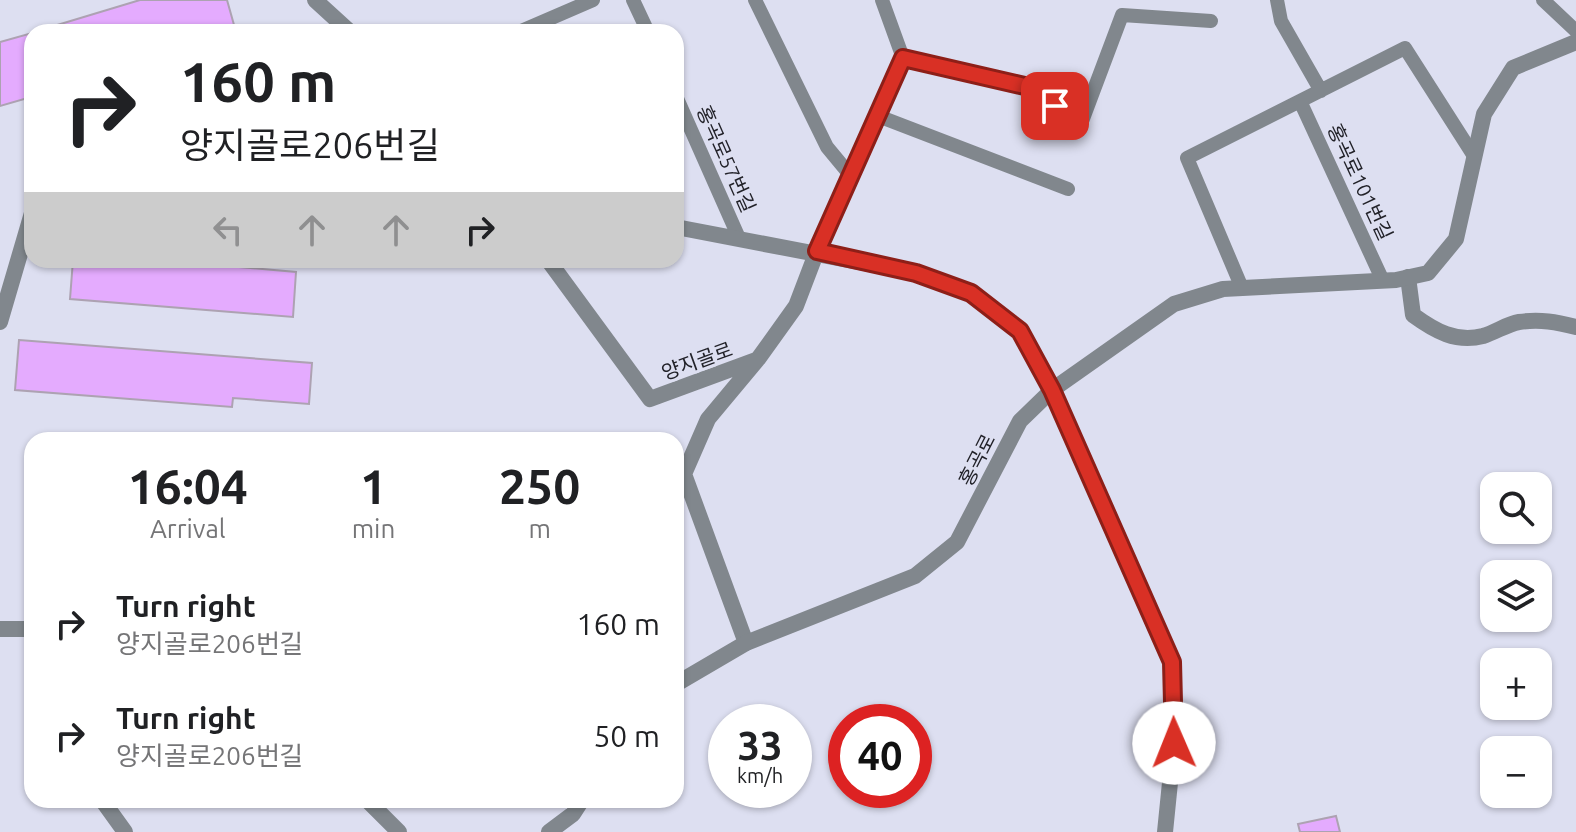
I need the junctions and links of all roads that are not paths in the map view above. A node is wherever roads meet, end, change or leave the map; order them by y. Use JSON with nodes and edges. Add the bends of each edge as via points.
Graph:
{"nodes":[{"id":1,"x":315,"y":0,"type":"edge"},
{"id":2,"x":593,"y":0,"type":"edge"},
{"id":3,"x":633,"y":0,"type":"edge"},
{"id":4,"x":755,"y":0,"type":"edge"},
{"id":5,"x":882,"y":0,"type":"edge"},
{"id":6,"x":1277,"y":0,"type":"edge"},
{"id":7,"x":1543,"y":0,"type":"edge"},
{"id":8,"x":1211,"y":21,"type":"dead end"},
{"id":9,"x":341,"y":24,"type":"edge"},
{"id":10,"x":538,"y":24,"type":"edge"},
{"id":11,"x":644,"y":24,"type":"edge"},
{"id":12,"x":1576,"y":31,"type":"edge"},
{"id":13,"x":1576,"y":42,"type":"edge"},
{"id":14,"x":903,"y":58,"type":"junction"},
{"id":15,"x":1321,"y":91,"type":"junction"},
{"id":16,"x":1300,"y":101,"type":"junction"},
{"id":17,"x":684,"y":114,"type":"edge"},
{"id":18,"x":878,"y":116,"type":"junction"},
{"id":19,"x":1472,"y":153,"type":"junction"},
{"id":20,"x":851,"y":176,"type":"junction"},
{"id":21,"x":1068,"y":189,"type":"dead end"},
{"id":22,"x":684,"y":228,"type":"edge"},
{"id":23,"x":739,"y":238,"type":"junction"},
{"id":24,"x":24,"y":240,"type":"edge"},
{"id":25,"x":817,"y":251,"type":"junction"},
{"id":26,"x":554,"y":268,"type":"edge"},
{"id":27,"x":1408,"y":277,"type":"junction"},
{"id":28,"x":1383,"y":281,"type":"junction"},
{"id":29,"x":1242,"y":288,"type":"junction"},
{"id":30,"x":0,"y":322,"type":"edge"},
{"id":31,"x":1576,"y":327,"type":"edge"},
{"id":32,"x":758,"y":359,"type":"junction"},
{"id":33,"x":1052,"y":390,"type":"junction"},
{"id":34,"x":0,"y":629,"type":"edge"},
{"id":35,"x":24,"y":629,"type":"edge"},
{"id":36,"x":746,"y":643,"type":"junction"},
{"id":37,"x":684,"y":679,"type":"edge"},
{"id":38,"x":108,"y":808,"type":"edge"},
{"id":39,"x":375,"y":808,"type":"edge"},
{"id":40,"x":577,"y":808,"type":"edge"},
{"id":41,"x":125,"y":832,"type":"edge"},
{"id":42,"x":399,"y":832,"type":"edge"},
{"id":43,"x":549,"y":832,"type":"edge"},
{"id":44,"x":1165,"y":832,"type":"edge"}],
"edges":[{"from":1,"to":9,"type":"street"},
{"from":2,"to":10,"type":"lane"},
{"from":3,"to":11,"type":"lane"},
{"from":4,"to":20,"type":"lane","via":[[827,147]]},
{"from":5,"to":14,"type":"lane"},
{"from":6,"to":15,"type":"lane","via":[[1281,21]]},
{"from":7,"to":12,"type":"lane"},
{"from":8,"to":14,"type":"lane","via":[[1122,15],[1081,124],[1029,87]]},
{"from":13,"to":19,"type":"street","name":"홍곡로","via":[[1513,68],[1484,114]]},
{"from":14,"to":18,"type":"lane"},
{"from":15,"to":16,"type":"lane"},
{"from":15,"to":19,"type":"lane","via":[[1405,48]]},
{"from":16,"to":28,"type":"lane","name":"홍곡로101번길"},
{"from":16,"to":29,"type":"lane","via":[[1187,158]]},
{"from":17,"to":23,"type":"lane","name":"홍곡로57번길"},
{"from":18,"to":20,"type":"lane"},
{"from":18,"to":21,"type":"lane"},
{"from":19,"to":27,"type":"street","name":"홍곡로","via":[[1456,239],[1428,273]]},
{"from":20,"to":25,"type":"lane"},
{"from":22,"to":23,"type":"street"},
{"from":23,"to":25,"type":"street"},
{"from":24,"to":30,"type":"street"},
{"from":25,"to":32,"type":"street","name":"양지골로","via":[[796,306]]},
{"from":25,"to":33,"type":"street","via":[[916,273],[971,293],[1020,331]]},
{"from":26,"to":32,"type":"street","name":"양지골로","via":[[650,399]]},
{"from":27,"to":28,"type":"street","name":"홍곡로"},
{"from":27,"to":31,"type":"street","via":[[1413,315],[1436,332],[1482,336],[1517,322],[1548,320]]},
{"from":28,"to":29,"type":"street","name":"홍곡로"},
{"from":29,"to":33,"type":"street","name":"홍곡로","via":[[1174,304]]},
{"from":32,"to":36,"type":"street","via":[[708,419],[684,474]]},
{"from":33,"to":36,"type":"street","name":"홍곡로","via":[[1020,421],[957,542],[915,576]]},
{"from":33,"to":44,"type":"street","via":[[1172,662],[1174,743]]},
{"from":34,"to":35,"type":"street"},
{"from":36,"to":37,"type":"street","name":"홍곡로"},
{"from":38,"to":41,"type":"street"},
{"from":39,"to":42,"type":"street"},
{"from":40,"to":43,"type":"street"}]}
